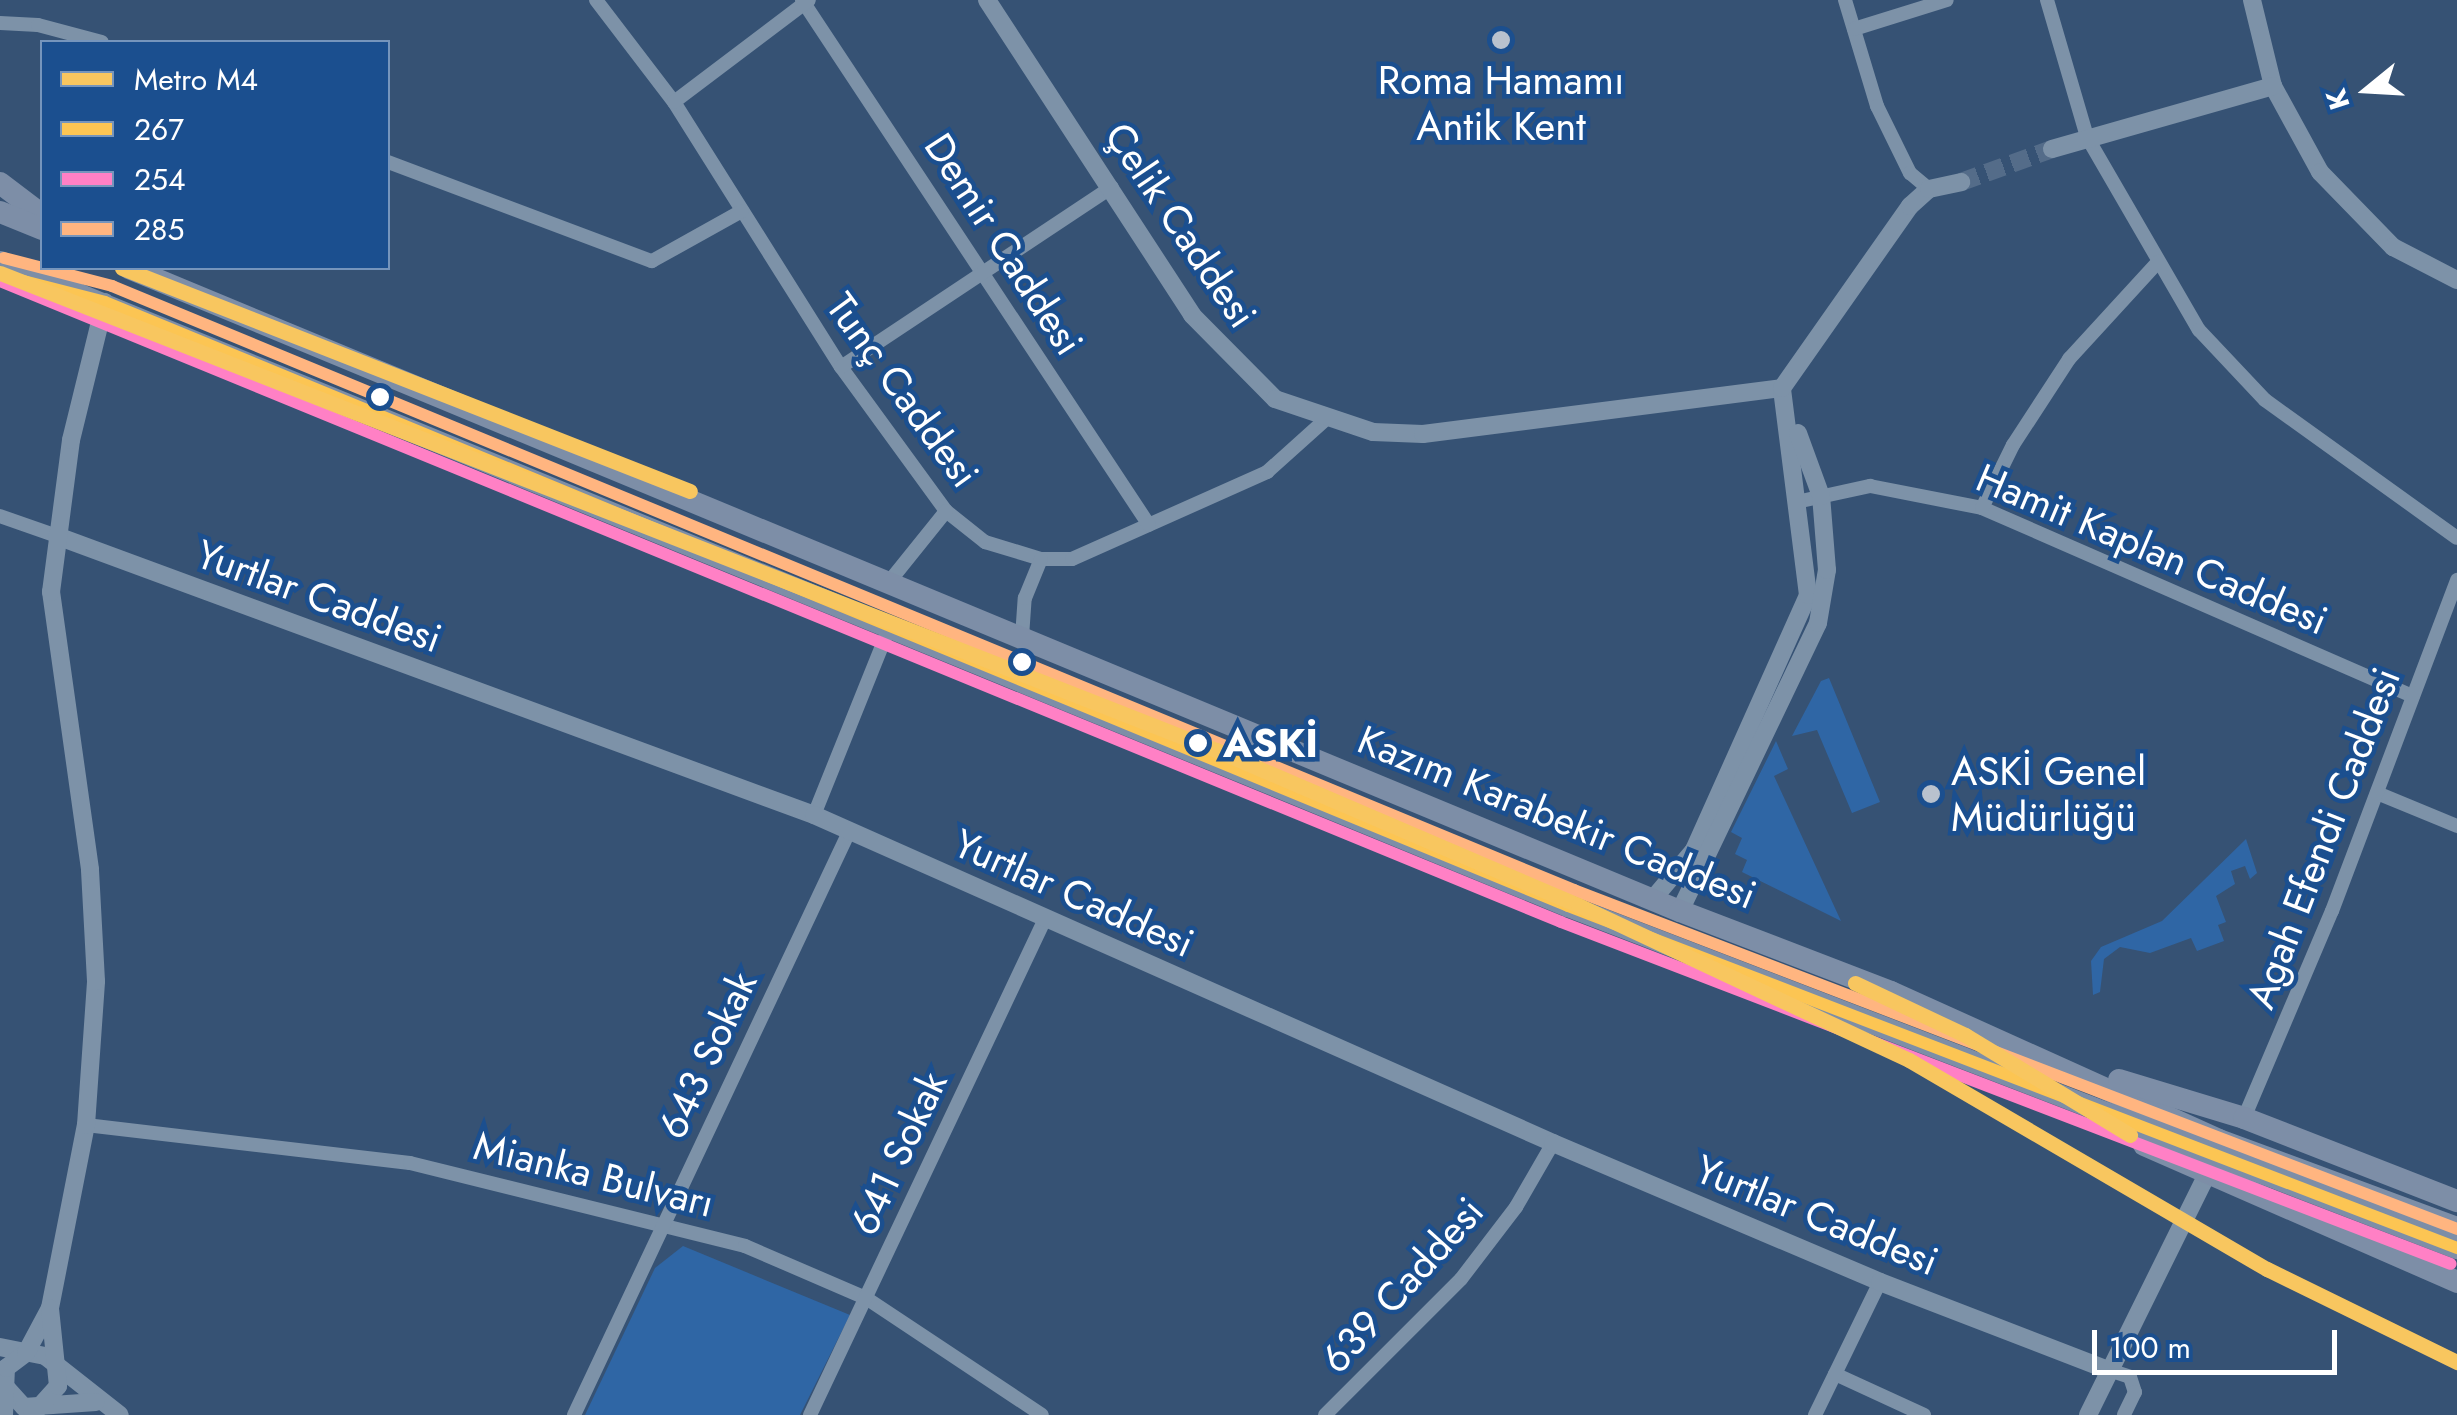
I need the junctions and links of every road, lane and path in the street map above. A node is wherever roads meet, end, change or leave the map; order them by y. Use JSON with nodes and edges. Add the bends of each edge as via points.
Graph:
{"nodes":[{"id":1,"x":596,"y":0,"type":"edge"},
{"id":2,"x":988,"y":0,"type":"edge"},
{"id":3,"x":1845,"y":0,"type":"edge"},
{"id":4,"x":1947,"y":0,"type":"edge"},
{"id":5,"x":2046,"y":0,"type":"edge"},
{"id":6,"x":2252,"y":0,"type":"edge"},
{"id":7,"x":805,"y":1,"type":"edge"},
{"id":8,"x":0,"y":23,"type":"edge"},
{"id":9,"x":1854,"y":29,"type":"junction"},
{"id":10,"x":95,"y":40,"type":"edge"},
{"id":11,"x":2272,"y":86,"type":"junction"},
{"id":12,"x":674,"y":102,"type":"junction"},
{"id":13,"x":2087,"y":137,"type":"junction"},
{"id":14,"x":2052,"y":149,"type":"tunnel mouth"},
{"id":15,"x":390,"y":163,"type":"edge"},
{"id":16,"x":1961,"y":182,"type":"tunnel mouth"},
{"id":17,"x":0,"y":184,"type":"edge"},
{"id":18,"x":1112,"y":188,"type":"junction"},
{"id":19,"x":1930,"y":189,"type":"junction"},
{"id":20,"x":742,"y":211,"type":"junction"},
{"id":21,"x":0,"y":212,"type":"edge"},
{"id":22,"x":40,"y":214,"type":"edge"},
{"id":23,"x":40,"y":228,"type":"edge"},
{"id":24,"x":0,"y":262,"type":"edge"},
{"id":25,"x":2158,"y":262,"type":"junction"},
{"id":26,"x":134,"y":270,"type":"edge"},
{"id":27,"x":985,"y":272,"type":"junction"},
{"id":28,"x":0,"y":275,"type":"edge"},
{"id":29,"x":2457,"y":280,"type":"edge"},
{"id":30,"x":63,"y":288,"type":"junction"},
{"id":31,"x":105,"y":302,"type":"junction"},
{"id":32,"x":842,"y":368,"type":"junction"},
{"id":33,"x":1782,"y":388,"type":"junction"},
{"id":34,"x":1326,"y":418,"type":"junction"},
{"id":35,"x":1821,"y":496,"type":"junction"},
{"id":36,"x":1801,"y":501,"type":"junction"},
{"id":37,"x":1982,"y":508,"type":"junction"},
{"id":38,"x":946,"y":511,"type":"junction"},
{"id":39,"x":0,"y":516,"type":"edge"},
{"id":40,"x":1149,"y":525,"type":"junction"},
{"id":41,"x":57,"y":536,"type":"junction"},
{"id":42,"x":2457,"y":538,"type":"edge"},
{"id":43,"x":1041,"y":559,"type":"junction"},
{"id":44,"x":2457,"y":580,"type":"edge"},
{"id":45,"x":889,"y":582,"type":"junction"},
{"id":46,"x":889,"y":628,"type":"junction"},
{"id":47,"x":1022,"y":637,"type":"junction"},
{"id":48,"x":2413,"y":696,"type":"junction"},
{"id":49,"x":2377,"y":794,"type":"junction"},
{"id":50,"x":814,"y":815,"type":"junction"},
{"id":51,"x":2457,"y":826,"type":"edge"},
{"id":52,"x":849,"y":832,"type":"junction"},
{"id":53,"x":1653,"y":900,"type":"junction"},
{"id":54,"x":1680,"y":911,"type":"junction"},
{"id":55,"x":1045,"y":919,"type":"junction"},
{"id":56,"x":2044,"y":1057,"type":"junction"},
{"id":57,"x":2244,"y":1118,"type":"junction"},
{"id":58,"x":86,"y":1125,"type":"junction"},
{"id":59,"x":1553,"y":1143,"type":"junction"},
{"id":60,"x":2212,"y":1158,"type":"junction"},
{"id":61,"x":2457,"y":1200,"type":"edge"},
{"id":62,"x":664,"y":1222,"type":"junction"},
{"id":63,"x":2457,"y":1228,"type":"edge"},
{"id":64,"x":2457,"y":1248,"type":"edge"},
{"id":65,"x":1880,"y":1282,"type":"junction"},
{"id":66,"x":2457,"y":1282,"type":"edge"},
{"id":67,"x":866,"y":1298,"type":"junction"},
{"id":68,"x":50,"y":1308,"type":"junction"},
{"id":69,"x":0,"y":1347,"type":"edge"},
{"id":70,"x":26,"y":1353,"type":"junction"},
{"id":71,"x":52,"y":1362,"type":"junction"},
{"id":72,"x":2106,"y":1369,"type":"junction"},
{"id":73,"x":1835,"y":1374,"type":"junction"},
{"id":74,"x":2,"y":1383,"type":"edge"},
{"id":75,"x":96,"y":1402,"type":"junction"},
{"id":76,"x":38,"y":1410,"type":"edge"},
{"id":77,"x":4,"y":1415,"type":"edge"},
{"id":78,"x":120,"y":1415,"type":"edge"},
{"id":79,"x":574,"y":1415,"type":"edge"},
{"id":80,"x":810,"y":1415,"type":"edge"},
{"id":81,"x":1042,"y":1415,"type":"edge"},
{"id":82,"x":1325,"y":1415,"type":"edge"},
{"id":83,"x":1815,"y":1415,"type":"edge"},
{"id":84,"x":1924,"y":1415,"type":"edge"},
{"id":85,"x":2088,"y":1415,"type":"edge"},
{"id":86,"x":2124,"y":1415,"type":"edge"}],
"edges":[{"from":1,"to":12,"type":"street","name":"Tunç Caddesi"},
{"from":2,"to":18,"type":"street","name":"Çelik Caddesi"},
{"from":3,"to":9,"type":"street"},
{"from":4,"to":9,"type":"street"},
{"from":5,"to":13,"type":"street"},
{"from":6,"to":11,"type":"street"},
{"from":7,"to":12,"type":"street"},
{"from":7,"to":27,"type":"street","name":"Demir Caddesi"},
{"from":8,"to":10,"type":"street"},
{"from":9,"to":19,"type":"street","via":[[1877,106],[1910,173]]},
{"from":11,"to":13,"type":"street"},
{"from":11,"to":29,"type":"street","via":[[2320,172],[2393,247]]},
{"from":12,"to":20,"type":"street","name":"Tunç Caddesi"},
{"from":13,"to":14,"type":"street"},
{"from":13,"to":25,"type":"street"},
{"from":15,"to":20,"type":"street","via":[[652,261]]},
{"from":16,"to":19,"type":"street"},
{"from":17,"to":22,"type":"main road"},
{"from":18,"to":27,"type":"street"},
{"from":18,"to":34,"type":"street","name":"Çelik Caddesi","via":[[1220,350],[1274,399]]},
{"from":19,"to":33,"type":"street","via":[[1856,274]]},
{"from":20,"to":32,"type":"street","name":"Tunç Caddesi"},
{"from":21,"to":23,"type":"main road"},
{"from":24,"to":30,"type":"main road","name":"Kazım Karabekir Caddesi"},
{"from":25,"to":37,"type":"street","via":[[2069,359]]},
{"from":25,"to":42,"type":"street","via":[[2199,330],[2266,400]]},
{"from":26,"to":45,"type":"main road","name":"Kazım Karabekir Caddesi"},
{"from":27,"to":32,"type":"street"},
{"from":27,"to":40,"type":"street","name":"Demir Caddesi"},
{"from":28,"to":30,"type":"main road"},
{"from":30,"to":31,"type":"main road","name":"Kazım Karabekir Caddesi"},
{"from":31,"to":41,"type":"street","via":[[71,440]]},
{"from":31,"to":46,"type":"main road","name":"Kazım Karabekir Caddesi"},
{"from":32,"to":38,"type":"street","name":"Tunç Caddesi"},
{"from":33,"to":34,"type":"street","name":"Çelik Caddesi","via":[[1423,434],[1373,432]]},
{"from":33,"to":35,"type":"street"},
{"from":33,"to":36,"type":"street"},
{"from":34,"to":40,"type":"street","name":"Tunç Caddesi","via":[[1267,472]]},
{"from":35,"to":36,"type":"street","name":"Hamit Kaplan Caddesi"},
{"from":35,"to":37,"type":"street","name":"Hamit Kaplan Caddesi","via":[[1870,486]]},
{"from":35,"to":54,"type":"street","via":[[1828,570],[1818,623]]},
{"from":36,"to":53,"type":"street","via":[[1808,595],[1793,642],[1694,850]]},
{"from":37,"to":48,"type":"street","name":"Hamit Kaplan Caddesi"},
{"from":38,"to":43,"type":"street","name":"Tunç Caddesi","via":[[985,542]]},
{"from":38,"to":45,"type":"street"},
{"from":39,"to":41,"type":"street","name":"Yurtlar Caddesi"},
{"from":40,"to":43,"type":"street","name":"Tunç Caddesi","via":[[1072,560]]},
{"from":41,"to":50,"type":"street","name":"Yurtlar Caddesi"},
{"from":41,"to":58,"type":"street","via":[[51,592],[90,869],[96,981]]},
{"from":43,"to":47,"type":"street","via":[[1025,598]]},
{"from":44,"to":48,"type":"street","name":"Agah Efendi Caddesi"},
{"from":45,"to":47,"type":"main road","name":"Kazım Karabekir Caddesi"},
{"from":46,"to":50,"type":"street"},
{"from":46,"to":60,"type":"main road","name":"Kazım Karabekir Caddesi"},
{"from":47,"to":53,"type":"main road","name":"Kazım Karabekir Caddesi"},
{"from":48,"to":49,"type":"street","name":"Agah Efendi Caddesi"},
{"from":49,"to":51,"type":"street"},
{"from":49,"to":57,"type":"street","name":"Agah Efendi Caddesi"},
{"from":50,"to":52,"type":"street","name":"Yurtlar Caddesi"},
{"from":52,"to":55,"type":"street","name":"Yurtlar Caddesi"},
{"from":52,"to":62,"type":"street","name":"643 Sokak"},
{"from":53,"to":54,"type":"main road","name":"Kazım Karabekir Caddesi"},
{"from":54,"to":56,"type":"main road","name":"Kazım Karabekir Caddesi"},
{"from":55,"to":59,"type":"street","name":"Yurtlar Caddesi"},
{"from":55,"to":67,"type":"street","name":"641 Sokak"},
{"from":56,"to":57,"type":"main road"},
{"from":56,"to":60,"type":"main road","name":"Kazım Karabekir Caddesi"},
{"from":57,"to":61,"type":"main road"},
{"from":58,"to":62,"type":"street","name":"Mianka Bulvarı","via":[[410,1163]]},
{"from":58,"to":68,"type":"street"},
{"from":59,"to":65,"type":"street","name":"Yurtlar Caddesi"},
{"from":59,"to":82,"type":"street","name":"639 Caddesi","via":[[1516,1207],[1461,1279]]},
{"from":60,"to":63,"type":"main road","name":"Kazım Karabekir Caddesi"},
{"from":60,"to":64,"type":"main road","name":"Kazım Karabekir Caddesi"},
{"from":60,"to":66,"type":"main road"},
{"from":60,"to":72,"type":"street"},
{"from":62,"to":67,"type":"street","name":"Mianka Bulvarı","via":[[778,1258]]},
{"from":62,"to":79,"type":"street","name":"643 Sokak"},
{"from":65,"to":72,"type":"street","name":"Yurtlar Caddesi"},
{"from":65,"to":73,"type":"street"},
{"from":67,"to":80,"type":"street","name":"641 Sokak"},
{"from":67,"to":81,"type":"street","name":"Mianka Bulvarı"},
{"from":68,"to":70,"type":"street"},
{"from":68,"to":71,"type":"street"},
{"from":69,"to":70,"type":"street"},
{"from":70,"to":71,"type":"street"},
{"from":70,"to":74,"type":"street","via":[[6,1368]]},
{"from":71,"to":75,"type":"street"},
{"from":71,"to":76,"type":"street","via":[[58,1386]]},
{"from":72,"to":85,"type":"street"},
{"from":72,"to":86,"type":"street","via":[[2130,1378],[2136,1392]]},
{"from":73,"to":83,"type":"street"},
{"from":73,"to":84,"type":"street"},
{"from":74,"to":76,"type":"street","via":[[15,1402]]},
{"from":74,"to":77,"type":"street"},
{"from":75,"to":76,"type":"street"},
{"from":75,"to":78,"type":"street"}]}
